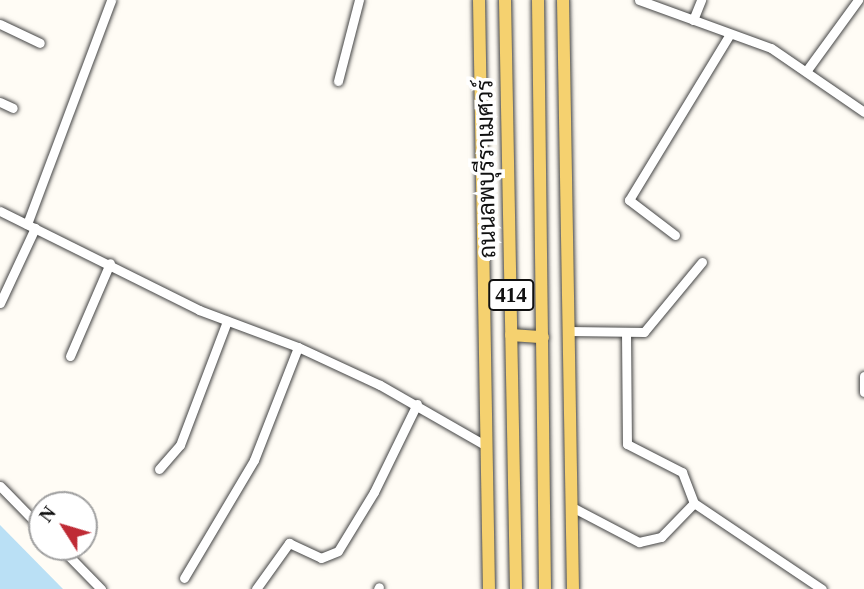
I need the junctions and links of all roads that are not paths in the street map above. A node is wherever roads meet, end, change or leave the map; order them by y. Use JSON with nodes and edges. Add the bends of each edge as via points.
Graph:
{"nodes":[{"id":1,"x":111,"y":0,"type":"edge"},
{"id":2,"x":359,"y":0,"type":"edge"},
{"id":3,"x":479,"y":0,"type":"edge"},
{"id":4,"x":505,"y":0,"type":"edge"},
{"id":5,"x":538,"y":0,"type":"edge"},
{"id":6,"x":562,"y":0,"type":"edge"},
{"id":7,"x":639,"y":0,"type":"edge"},
{"id":8,"x":701,"y":0,"type":"edge"},
{"id":9,"x":858,"y":0,"type":"edge"},
{"id":10,"x":693,"y":20,"type":"junction"},
{"id":11,"x":0,"y":24,"type":"edge"},
{"id":12,"x":730,"y":34,"type":"junction"},
{"id":13,"x":40,"y":43,"type":"dead end"},
{"id":14,"x":807,"y":70,"type":"junction"},
{"id":15,"x":338,"y":81,"type":"dead end"},
{"id":16,"x":0,"y":102,"type":"edge"},
{"id":17,"x":13,"y":108,"type":"dead end"},
{"id":18,"x":864,"y":112,"type":"edge"},
{"id":19,"x":0,"y":211,"type":"edge"},
{"id":20,"x":31,"y":226,"type":"junction"},
{"id":21,"x":675,"y":235,"type":"dead end"},
{"id":22,"x":702,"y":262,"type":"dead end"},
{"id":23,"x":110,"y":263,"type":"junction"},
{"id":24,"x":0,"y":303,"type":"edge"},
{"id":25,"x":227,"y":321,"type":"junction"},
{"id":26,"x":569,"y":331,"type":"junction"},
{"id":27,"x":626,"y":332,"type":"junction"},
{"id":28,"x":511,"y":335,"type":"junction"},
{"id":29,"x":543,"y":337,"type":"junction"},
{"id":30,"x":298,"y":347,"type":"junction"},
{"id":31,"x":70,"y":356,"type":"dead end"},
{"id":32,"x":864,"y":376,"type":"edge"},
{"id":33,"x":864,"y":393,"type":"edge"},
{"id":34,"x":417,"y":404,"type":"junction"},
{"id":35,"x":483,"y":444,"type":"junction"},
{"id":36,"x":159,"y":469,"type":"dead end"},
{"id":37,"x":0,"y":486,"type":"edge"},
{"id":38,"x":694,"y":503,"type":"junction"},
{"id":39,"x":570,"y":506,"type":"junction"},
{"id":40,"x":28,"y":514,"type":"edge"},
{"id":41,"x":74,"y":561,"type":"edge"},
{"id":42,"x":184,"y":578,"type":"dead end"},
{"id":43,"x":101,"y":589,"type":"edge"},
{"id":44,"x":256,"y":589,"type":"edge"},
{"id":45,"x":489,"y":589,"type":"edge"},
{"id":46,"x":516,"y":589,"type":"edge"},
{"id":47,"x":545,"y":589,"type":"edge"},
{"id":48,"x":573,"y":589,"type":"edge"},
{"id":49,"x":822,"y":589,"type":"edge"}],
"edges":[{"from":1,"to":20,"type":"street"},
{"from":2,"to":15,"type":"street"},
{"from":3,"to":35,"type":"main road","number":"414","via":[[487,331]]},
{"from":4,"to":28,"type":"main road","name":"ถนนลพบุรีราเมศวร์","number":"414"},
{"from":5,"to":29,"type":"main road","number":"414"},
{"from":6,"to":26,"type":"main road","number":"414"},
{"from":7,"to":10,"type":"street"},
{"from":8,"to":10,"type":"street"},
{"from":9,"to":14,"type":"street"},
{"from":10,"to":12,"type":"street"},
{"from":11,"to":13,"type":"street"},
{"from":12,"to":14,"type":"street","via":[[771,48]]},
{"from":12,"to":21,"type":"street","via":[[629,200]]},
{"from":14,"to":18,"type":"street"},
{"from":16,"to":17,"type":"street"},
{"from":19,"to":20,"type":"street"},
{"from":20,"to":23,"type":"street"},
{"from":20,"to":24,"type":"street"},
{"from":22,"to":27,"type":"street","via":[[644,332]]},
{"from":23,"to":25,"type":"street"},
{"from":23,"to":31,"type":"street"},
{"from":25,"to":30,"type":"street"},
{"from":25,"to":36,"type":"street","via":[[180,445]]},
{"from":26,"to":27,"type":"street"},
{"from":26,"to":39,"type":"main road","number":"414"},
{"from":27,"to":38,"type":"street","via":[[627,444],[682,471]]},
{"from":28,"to":29,"type":"main road"},
{"from":28,"to":46,"type":"main road","name":"ถนนลพบุรีราเมศวร์","number":"414"},
{"from":29,"to":47,"type":"main road","number":"414"},
{"from":30,"to":34,"type":"street"},
{"from":30,"to":42,"type":"street","via":[[254,460]]},
{"from":32,"to":33,"type":"street"},
{"from":34,"to":35,"type":"street"},
{"from":34,"to":44,"type":"street","via":[[374,492],[338,551],[321,558],[289,543]]},
{"from":35,"to":45,"type":"main road","number":"414"},
{"from":37,"to":40,"type":"street"},
{"from":38,"to":39,"type":"street","via":[[661,537],[639,542]]},
{"from":38,"to":49,"type":"street"},
{"from":39,"to":48,"type":"main road","number":"414"},
{"from":41,"to":43,"type":"street"}]}
